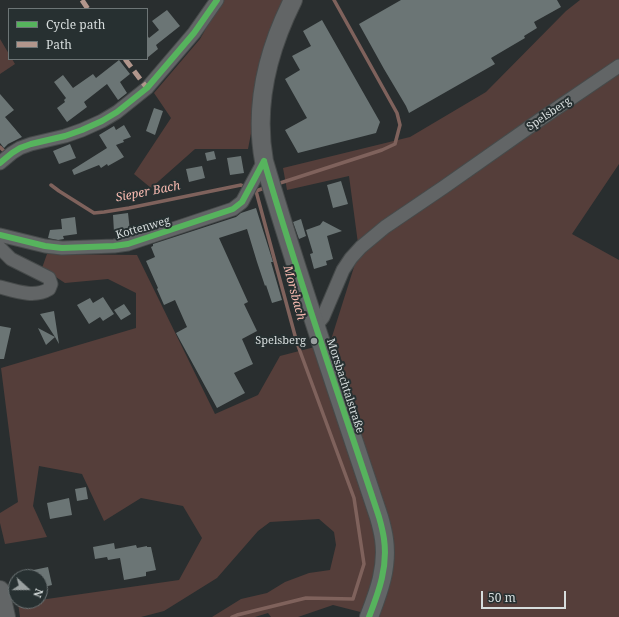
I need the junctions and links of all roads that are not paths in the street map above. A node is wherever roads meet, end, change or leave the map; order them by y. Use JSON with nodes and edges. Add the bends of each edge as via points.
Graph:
{"nodes":[{"id":1,"x":217,"y":0,"type":"edge"},
{"id":2,"x":293,"y":0,"type":"edge"},
{"id":3,"x":619,"y":66,"type":"edge"},
{"id":4,"x":263,"y":156,"type":"junction"},
{"id":5,"x":0,"y":164,"type":"edge"},
{"id":6,"x":0,"y":235,"type":"edge"},
{"id":7,"x":0,"y":248,"type":"edge"},
{"id":8,"x":0,"y":287,"type":"edge"},
{"id":9,"x":315,"y":327,"type":"junction"},
{"id":10,"x":0,"y":590,"type":"edge"},
{"id":11,"x":6,"y":617,"type":"edge"},
{"id":12,"x":368,"y":617,"type":"edge"}],
"edges":[{"from":1,"to":5,"type":"street","via":[[194,33],[147,88],[117,112],[82,130],[20,148]]},
{"from":2,"to":4,"type":"main road","name":"Morsbachtalstraße","via":[[272,52],[266,75],[260,132]]},
{"from":3,"to":9,"type":"street","name":"Spelsberg","via":[[385,227],[361,247],[343,270],[323,317]]},
{"from":4,"to":6,"type":"street","name":"Kottenweg","via":[[242,202],[233,209],[128,244],[62,248]]},
{"from":4,"to":9,"type":"main road","name":"Morsbachtalstraße"},
{"from":7,"to":8,"type":"street","via":[[11,259],[49,278],[50,284],[49,289],[44,292],[35,293]]},
{"from":9,"to":12,"type":"main road","name":"Morsbachtalstraße","via":[[384,538],[383,578]]},
{"from":10,"to":11,"type":"main road"}]}
